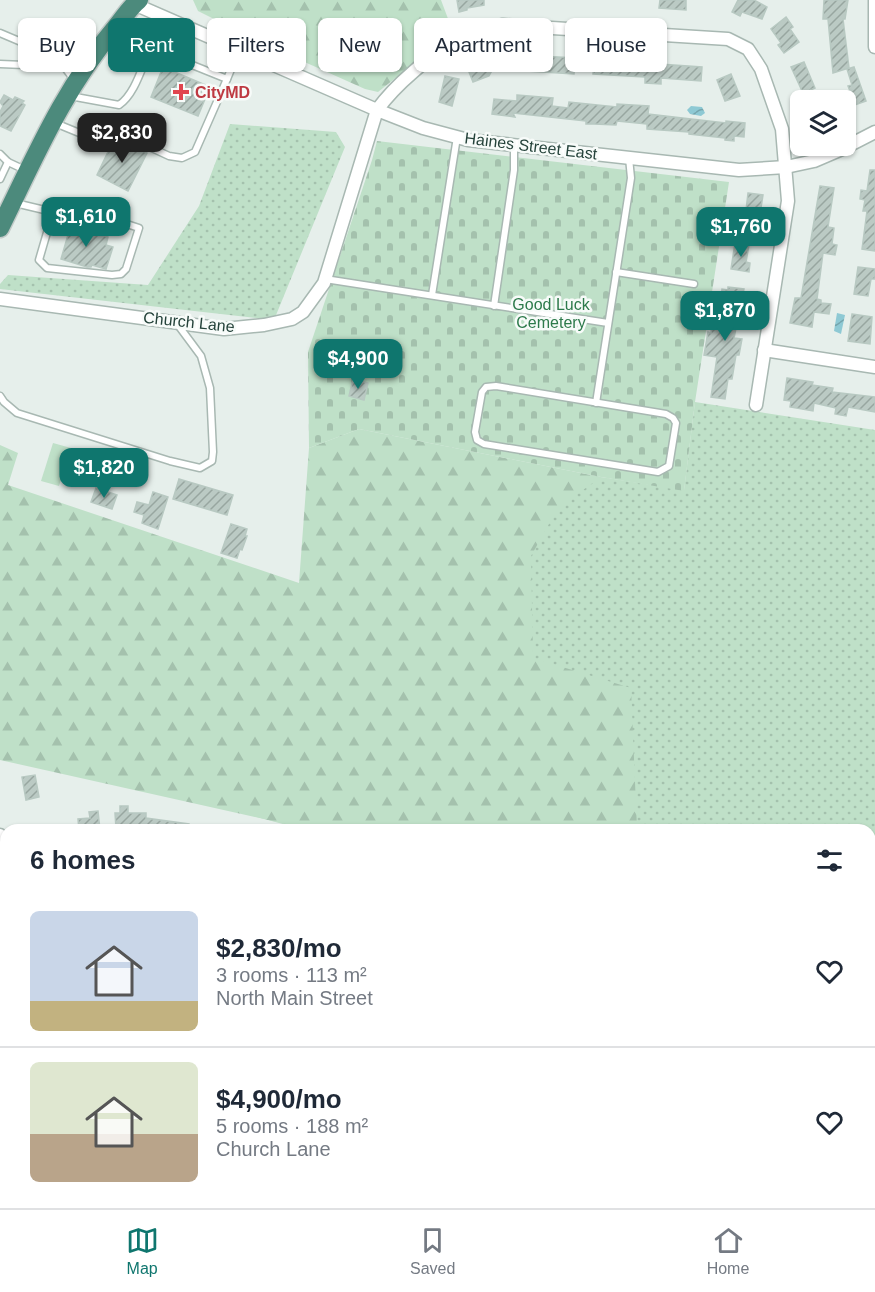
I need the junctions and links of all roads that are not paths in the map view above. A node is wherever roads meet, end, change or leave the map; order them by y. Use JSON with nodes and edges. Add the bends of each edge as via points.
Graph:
{"nodes":[{"id":1,"x":875,"y":0,"type":"edge"},
{"id":2,"x":136,"y":2,"type":"edge"},
{"id":3,"x":0,"y":33,"type":"edge"},
{"id":4,"x":207,"y":35,"type":"edge"},
{"id":5,"x":18,"y":41,"type":"edge"},
{"id":6,"x":875,"y":46,"type":"edge"},
{"id":7,"x":98,"y":48,"type":"joint"},
{"id":8,"x":0,"y":64,"type":"edge"},
{"id":9,"x":18,"y":65,"type":"edge"},
{"id":10,"x":65,"y":72,"type":"edge"},
{"id":11,"x":230,"y":72,"type":"edge"},
{"id":12,"x":290,"y":72,"type":"edge"},
{"id":13,"x":227,"y":79,"type":"junction"},
{"id":14,"x":71,"y":89,"type":"junction"},
{"id":15,"x":377,"y":110,"type":"junction"},
{"id":16,"x":52,"y":122,"type":"junction"},
{"id":17,"x":875,"y":132,"type":"edge"},
{"id":18,"x":457,"y":137,"type":"junction"},
{"id":19,"x":514,"y":146,"type":"junction"},
{"id":20,"x":0,"y":154,"type":"edge"},
{"id":21,"x":629,"y":158,"type":"junction"},
{"id":22,"x":8,"y":162,"type":"junction"},
{"id":23,"x":786,"y":167,"type":"junction"},
{"id":24,"x":28,"y":172,"type":"junction"},
{"id":25,"x":0,"y":179,"type":"edge"},
{"id":26,"x":53,"y":212,"type":"junction"},
{"id":27,"x":4,"y":216,"type":"edge"},
{"id":28,"x":616,"y":272,"type":"junction"},
{"id":29,"x":326,"y":279,"type":"junction"},
{"id":30,"x":694,"y":284,"type":"dead end"},
{"id":31,"x":432,"y":295,"type":"junction"},
{"id":32,"x":0,"y":299,"type":"edge"},
{"id":33,"x":494,"y":306,"type":"junction"},
{"id":34,"x":176,"y":322,"type":"junction"},
{"id":35,"x":608,"y":323,"type":"junction"},
{"id":36,"x":764,"y":350,"type":"junction"},
{"id":37,"x":875,"y":367,"type":"edge"},
{"id":38,"x":0,"y":396,"type":"edge"},
{"id":39,"x":596,"y":403,"type":"junction"},
{"id":40,"x":756,"y":405,"type":"dead end"}],
"edges":[{"from":1,"to":6,"type":"street"},
{"from":2,"to":4,"type":"street","name":"Haines Street East"},
{"from":2,"to":7,"type":"highway"},
{"from":3,"to":5,"type":"lane"},
{"from":7,"to":14,"type":"highway"},
{"from":8,"to":9,"type":"lane"},
{"from":10,"to":14,"type":"lane"},
{"from":11,"to":13,"type":"lane"},
{"from":12,"to":15,"type":"street","name":"Haines Street East"},
{"from":13,"to":14,"type":"lane","via":[[160,52],[148,54],[132,91],[119,105]]},
{"from":13,"to":16,"type":"lane","via":[[195,152],[182,158],[169,156],[102,125],[94,139]]},
{"from":14,"to":16,"type":"highway"},
{"from":15,"to":18,"type":"street","name":"Haines Street East"},
{"from":15,"to":23,"type":"street","via":[[388,94],[442,47],[480,29],[526,25],[721,38],[748,49],[761,69],[782,129]]},
{"from":15,"to":29,"type":"street","name":"Church Lane"},
{"from":16,"to":24,"type":"highway"},
{"from":17,"to":23,"type":"street","name":"Haines Street East","via":[[814,161]]},
{"from":18,"to":19,"type":"street","name":"Haines Street East"},
{"from":18,"to":31,"type":"lane"},
{"from":19,"to":21,"type":"street","name":"Haines Street East"},
{"from":19,"to":33,"type":"lane"},
{"from":20,"to":22,"type":"lane"},
{"from":21,"to":23,"type":"street","name":"Haines Street East","via":[[740,170]]},
{"from":21,"to":28,"type":"lane","via":[[631,178]]},
{"from":22,"to":24,"type":"lane"},
{"from":22,"to":25,"type":"lane"},
{"from":23,"to":36,"type":"street","via":[[788,201]]},
{"from":24,"to":27,"type":"highway"},
{"from":26,"to":26,"type":"lane","via":[[39,260],[47,268],[121,274],[139,228],[93,213]]},
{"from":26,"to":27,"type":"lane"},
{"from":28,"to":30,"type":"lane"},
{"from":28,"to":35,"type":"lane"},
{"from":29,"to":31,"type":"lane"},
{"from":29,"to":34,"type":"street","name":"Church Lane","via":[[303,312],[282,323],[224,328]]},
{"from":31,"to":33,"type":"lane"},
{"from":32,"to":34,"type":"street","name":"Church Lane"},
{"from":33,"to":35,"type":"lane"},
{"from":34,"to":38,"type":"lane","via":[[201,356],[210,388],[213,452],[212,461],[205,466],[170,461],[17,413]]},
{"from":35,"to":39,"type":"lane"},
{"from":36,"to":37,"type":"street"},
{"from":36,"to":40,"type":"street"},
{"from":39,"to":39,"type":"lane","via":[[673,418],[676,423],[669,466],[658,472],[477,440],[475,432],[486,387]]}]}
